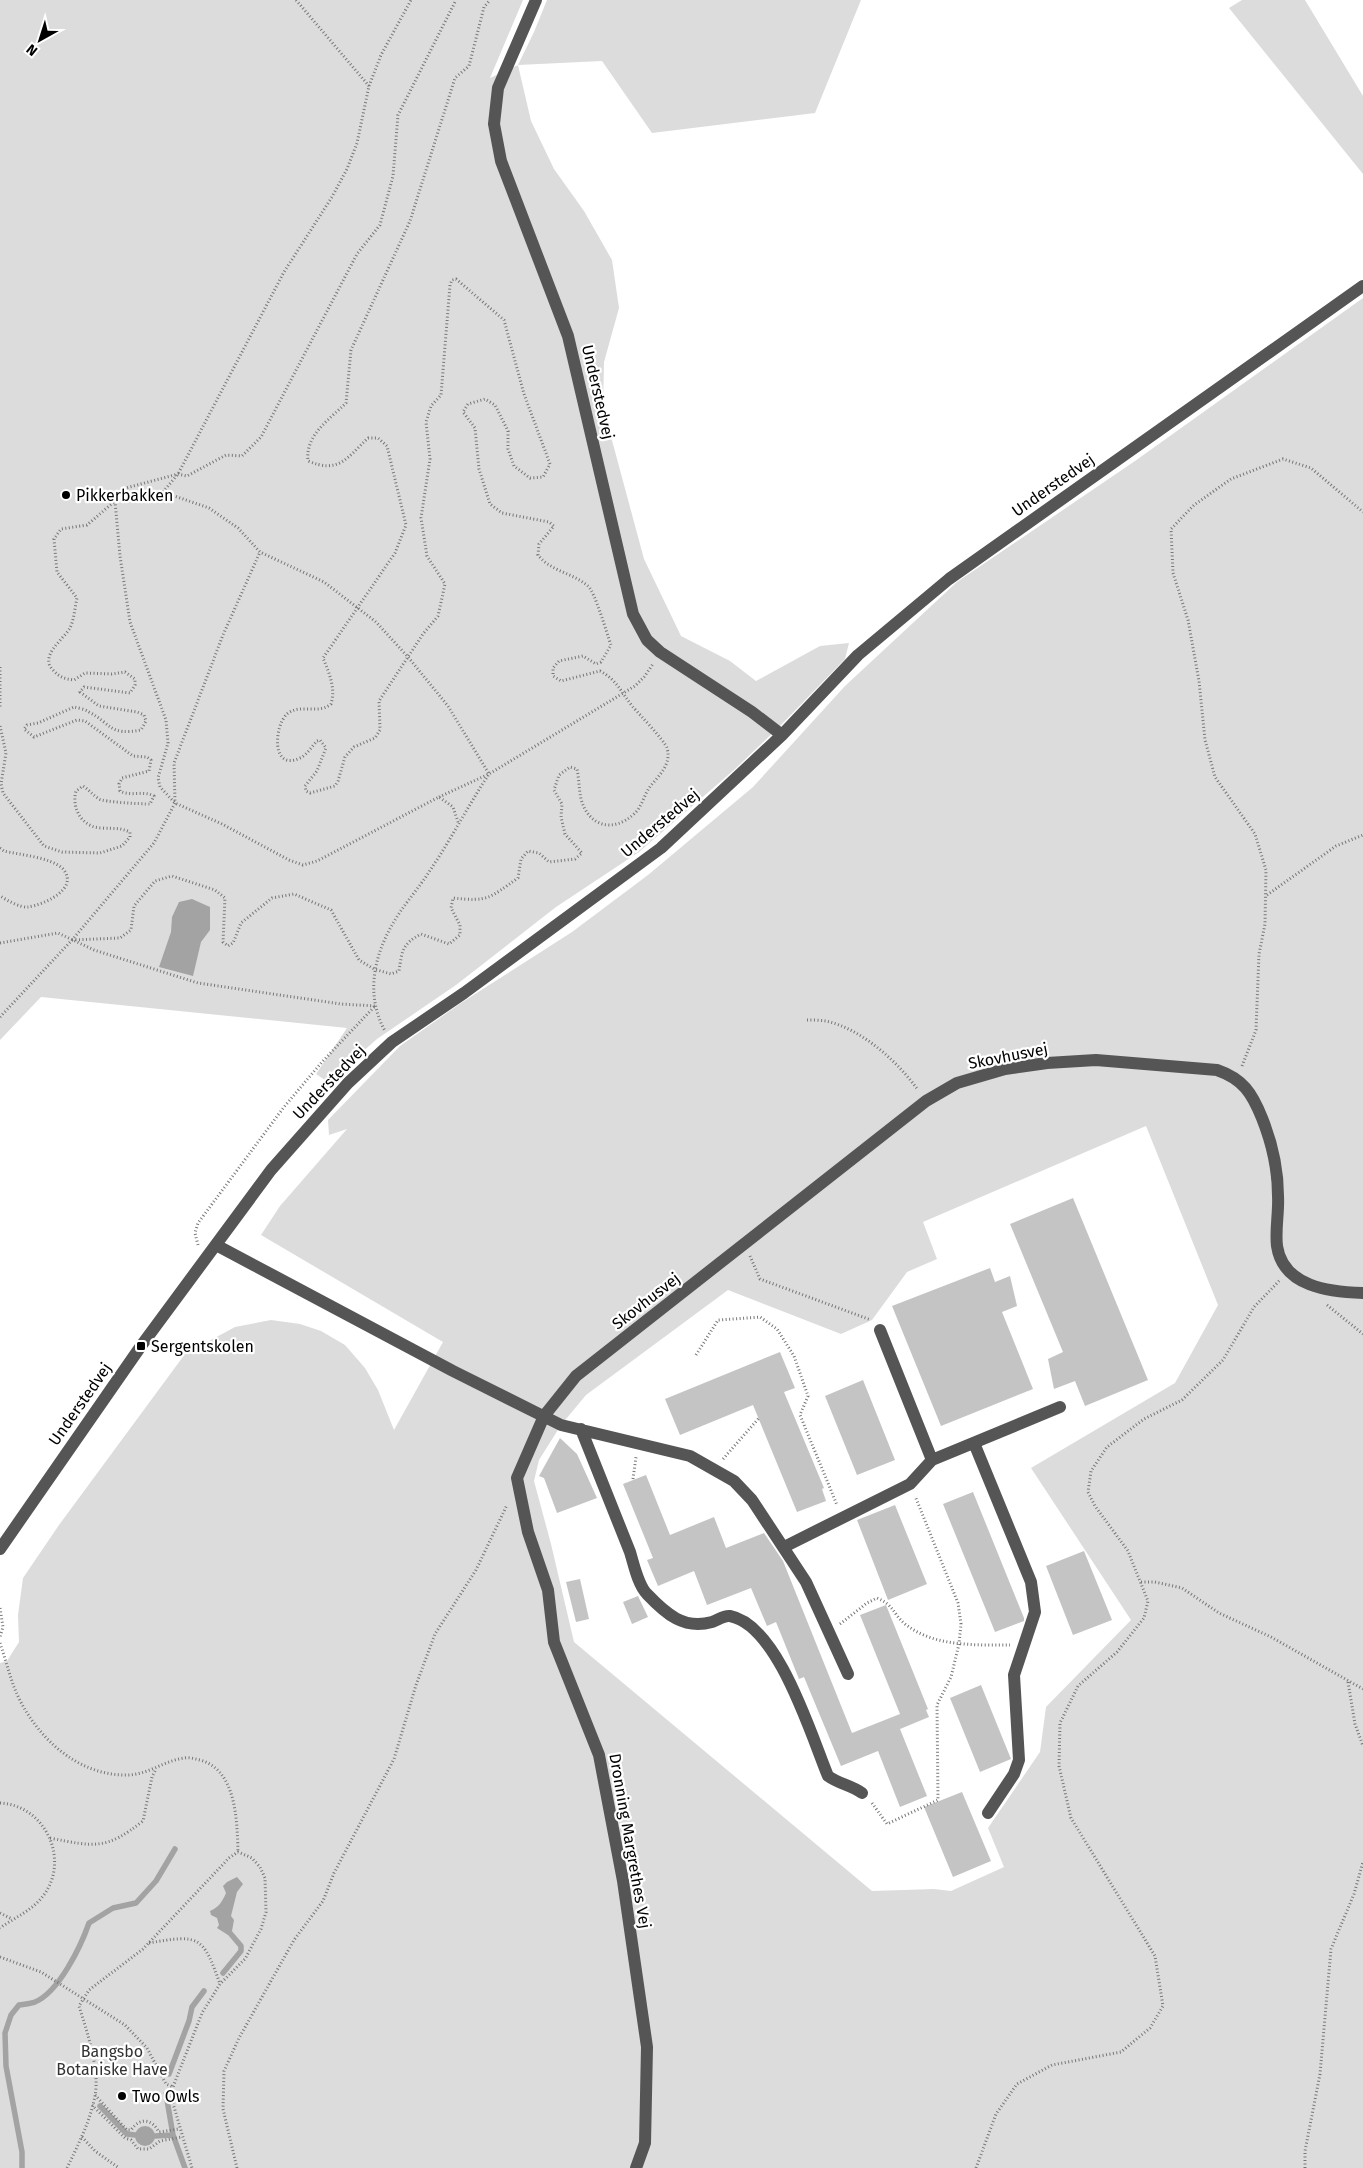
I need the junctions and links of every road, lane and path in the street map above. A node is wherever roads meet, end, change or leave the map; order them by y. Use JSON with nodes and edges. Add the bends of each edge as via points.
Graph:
{"nodes":[{"id":1,"x":296,"y":0,"type":"edge"},
{"id":2,"x":410,"y":0,"type":"edge"},
{"id":3,"x":456,"y":0,"type":"edge"},
{"id":4,"x":490,"y":0,"type":"edge"},
{"id":5,"x":536,"y":0,"type":"edge"},
{"id":6,"x":369,"y":86,"type":"junction"},
{"id":7,"x":1363,"y":286,"type":"edge"},
{"id":8,"x":178,"y":474,"type":"junction"},
{"id":9,"x":163,"y":492,"type":"junction"},
{"id":10,"x":80,"y":495,"type":"dead end"},
{"id":11,"x":115,"y":501,"type":"junction"},
{"id":12,"x":1363,"y":512,"type":"edge"},
{"id":13,"x":260,"y":552,"type":"junction"},
{"id":14,"x":356,"y":607,"type":"junction"},
{"id":15,"x":660,"y":652,"type":"junction"},
{"id":16,"x":408,"y":657,"type":"junction"},
{"id":17,"x":0,"y":667,"type":"edge"},
{"id":18,"x":622,"y":694,"type":"junction"},
{"id":19,"x":0,"y":709,"type":"edge"},
{"id":20,"x":0,"y":726,"type":"edge"},
{"id":21,"x":782,"y":734,"type":"junction"},
{"id":22,"x":489,"y":774,"type":"junction"},
{"id":23,"x":439,"y":797,"type":"junction"},
{"id":24,"x":175,"y":803,"type":"junction"},
{"id":25,"x":458,"y":822,"type":"junction"},
{"id":26,"x":1363,"y":835,"type":"edge"},
{"id":27,"x":0,"y":848,"type":"edge"},
{"id":28,"x":0,"y":896,"type":"edge"},
{"id":29,"x":1266,"y":896,"type":"junction"},
{"id":30,"x":72,"y":940,"type":"junction"},
{"id":31,"x":0,"y":943,"type":"edge"},
{"id":32,"x":374,"y":968,"type":"junction"},
{"id":33,"x":376,"y":1006,"type":"junction"},
{"id":34,"x":0,"y":1017,"type":"edge"},
{"id":35,"x":807,"y":1020,"type":"dead end"},
{"id":36,"x":392,"y":1042,"type":"junction"},
{"id":37,"x":1234,"y":1076,"type":"junction"},
{"id":38,"x":926,"y":1101,"type":"junction"},
{"id":39,"x":745,"y":1244,"type":"junction"},
{"id":40,"x":216,"y":1245,"type":"junction"},
{"id":41,"x":203,"y":1263,"type":"junction"},
{"id":42,"x":1289,"y":1272,"type":"junction"},
{"id":43,"x":1363,"y":1293,"type":"edge"},
{"id":44,"x":1325,"y":1303,"type":"dead end"},
{"id":45,"x":876,"y":1325,"type":"joint"},
{"id":46,"x":1363,"y":1334,"type":"edge"},
{"id":47,"x":696,"y":1355,"type":"dead end"},
{"id":48,"x":1060,"y":1407,"type":"dead end"},
{"id":49,"x":544,"y":1416,"type":"junction"},
{"id":50,"x":759,"y":1418,"type":"dead end"},
{"id":51,"x":581,"y":1429,"type":"junction"},
{"id":52,"x":974,"y":1443,"type":"junction"},
{"id":53,"x":637,"y":1444,"type":"junction"},
{"id":54,"x":932,"y":1460,"type":"junction"},
{"id":55,"x":714,"y":1469,"type":"junction"},
{"id":56,"x":517,"y":1478,"type":"junction"},
{"id":57,"x":633,"y":1478,"type":"dead end"},
{"id":58,"x":910,"y":1484,"type":"junction"},
{"id":59,"x":842,"y":1518,"type":"junction"},
{"id":60,"x":784,"y":1547,"type":"junction"},
{"id":61,"x":0,"y":1549,"type":"edge"},
{"id":62,"x":1140,"y":1582,"type":"junction"},
{"id":63,"x":0,"y":1608,"type":"edge"},
{"id":64,"x":830,"y":1632,"type":"junction"},
{"id":65,"x":0,"y":1637,"type":"edge"},
{"id":66,"x":0,"y":1643,"type":"edge"},
{"id":67,"x":960,"y":1644,"type":"junction"},
{"id":68,"x":1024,"y":1646,"type":"junction"},
{"id":69,"x":848,"y":1674,"type":"dead end"},
{"id":70,"x":1347,"y":1681,"type":"junction"},
{"id":71,"x":1363,"y":1689,"type":"edge"},
{"id":72,"x":1363,"y":1746,"type":"edge"},
{"id":73,"x":156,"y":1770,"type":"junction"},
{"id":74,"x":862,"y":1793,"type":"joint"},
{"id":75,"x":0,"y":1803,"type":"edge"},
{"id":76,"x":988,"y":1813,"type":"dead end"},
{"id":77,"x":50,"y":1838,"type":"junction"},
{"id":78,"x":238,"y":1852,"type":"junction"},
{"id":79,"x":1363,"y":1862,"type":"edge"},
{"id":80,"x":0,"y":1913,"type":"edge"},
{"id":81,"x":13,"y":1920,"type":"junction"},
{"id":82,"x":0,"y":1928,"type":"edge"},
{"id":83,"x":149,"y":1943,"type":"junction"},
{"id":84,"x":0,"y":1957,"type":"edge"},
{"id":85,"x":220,"y":1984,"type":"junction"},
{"id":86,"x":84,"y":1998,"type":"junction"},
{"id":87,"x":173,"y":2087,"type":"junction"},
{"id":88,"x":95,"y":2095,"type":"junction"},
{"id":89,"x":92,"y":2105,"type":"junction"},
{"id":90,"x":179,"y":2129,"type":"junction"},
{"id":91,"x":82,"y":2137,"type":"junction"},
{"id":92,"x":182,"y":2137,"type":"junction"},
{"id":93,"x":66,"y":2168,"type":"edge"},
{"id":94,"x":119,"y":2168,"type":"edge"},
{"id":95,"x":192,"y":2168,"type":"edge"},
{"id":96,"x":237,"y":2168,"type":"edge"},
{"id":97,"x":636,"y":2168,"type":"edge"},
{"id":98,"x":976,"y":2168,"type":"edge"},
{"id":99,"x":1305,"y":2168,"type":"edge"}],
"edges":[{"from":1,"to":6,"type":"path"},
{"from":2,"to":6,"type":"path","via":[[381,55]]},
{"from":3,"to":8,"type":"path","via":[[398,116],[393,176],[380,226],[357,254],[261,437],[242,456],[226,454],[187,476]]},
{"from":4,"to":14,"type":"path","via":[[484,7],[469,66],[455,78],[410,221],[351,350],[346,403],[313,436],[307,452],[308,461],[322,467],[339,465],[368,438],[378,438],[388,446],[406,525],[395,553]]},
{"from":5,"to":15,"type":"street","name":"Understedvej","via":[[498,88],[494,124],[499,152],[568,336],[633,614],[647,640]]},
{"from":6,"to":8,"type":"path","via":[[357,143],[343,176],[284,272]]},
{"from":7,"to":21,"type":"street","name":"Understedvej","via":[[949,579],[858,655]]},
{"from":8,"to":9,"type":"path"},
{"from":8,"to":11,"type":"path","via":[[126,488]]},
{"from":9,"to":11,"type":"path"},
{"from":9,"to":13,"type":"path","via":[[209,508],[238,528]]},
{"from":10,"to":11,"type":"path"},
{"from":11,"to":20,"type":"path","via":[[87,525],[61,529],[54,538],[57,572],[77,598],[70,627],[52,650],[48,662],[50,668],[67,679],[74,680],[85,673],[130,674],[135,679],[130,693],[84,687],[80,692],[99,706],[137,712],[144,715],[146,721],[140,730],[126,733],[108,727],[89,712],[74,707],[24,729],[34,737],[77,720],[85,721],[133,756],[151,760],[149,772],[122,778],[119,784],[120,791],[125,794],[154,796],[150,804],[106,802],[84,786],[76,791],[73,801],[83,818],[94,826],[130,832],[122,846],[100,853],[62,852],[44,846],[3,793],[1,784],[6,753]]},
{"from":11,"to":24,"type":"path","via":[[130,622],[166,720],[168,742],[158,778],[160,787]]},
{"from":12,"to":29,"type":"path","via":[[1311,468],[1283,459],[1231,479],[1194,505],[1171,529],[1173,573],[1188,620],[1205,740],[1215,777],[1255,834],[1266,870]]},
{"from":13,"to":14,"type":"path","via":[[324,582]]},
{"from":13,"to":24,"type":"path","via":[[223,636],[174,763]]},
{"from":14,"to":16,"type":"path","via":[[376,622]]},
{"from":14,"to":16,"type":"path","via":[[323,658],[331,677],[334,696],[331,704],[319,710],[305,708],[288,713],[280,723],[278,749],[285,760],[302,757],[317,741],[325,744],[317,771],[305,786],[306,791],[310,793],[334,786],[345,757],[354,747],[375,738],[380,730],[379,701]]},
{"from":15,"to":18,"type":"path","via":[[644,677]]},
{"from":15,"to":21,"type":"street","name":"Understedvej"},
{"from":16,"to":18,"type":"path","via":[[438,616],[445,584],[427,556],[422,518],[430,459],[426,422],[431,406],[441,395],[450,285],[456,279],[504,320],[524,394],[550,464],[543,477],[530,478],[514,466],[508,449],[508,431],[495,406],[485,399],[468,404],[463,412],[475,428],[479,469],[490,504],[502,513],[549,522],[554,526],[539,544],[538,556],[543,562],[590,587],[611,645],[601,662],[596,664],[583,656],[559,662],[553,668],[553,676],[561,681],[600,671],[612,678]]},
{"from":16,"to":22,"type":"path","via":[[448,706]]},
{"from":17,"to":19,"type":"path"},
{"from":18,"to":22,"type":"path"},
{"from":18,"to":32,"type":"path","via":[[667,747],[662,773],[634,814],[614,825],[601,825],[591,818],[582,800],[577,769],[570,767],[559,775],[554,790],[562,804],[565,834],[582,853],[575,859],[549,862],[538,852],[528,851],[521,859],[518,878],[488,899],[453,898],[451,908],[460,925],[460,935],[449,944],[421,934],[408,941],[402,950],[399,970],[391,974]]},
{"from":21,"to":36,"type":"street","name":"Understedvej","via":[[661,848]]},
{"from":22,"to":23,"type":"path"},
{"from":22,"to":25,"type":"path"},
{"from":23,"to":24,"type":"path","via":[[317,861],[303,865]]},
{"from":23,"to":25,"type":"path","via":[[453,807]]},
{"from":24,"to":30,"type":"path","via":[[154,843]]},
{"from":25,"to":32,"type":"path","via":[[430,872],[399,913]]},
{"from":26,"to":29,"type":"path","via":[[1336,846]]},
{"from":27,"to":28,"type":"path","via":[[52,863],[63,869],[66,877],[66,886],[58,896],[34,906],[26,908]]},
{"from":29,"to":37,"type":"path","via":[[1259,954],[1256,1030],[1244,1064]]},
{"from":30,"to":31,"type":"path","via":[[58,933]]},
{"from":30,"to":32,"type":"path","via":[[120,938],[131,930],[134,906],[155,881],[172,876],[215,890],[225,898],[223,942],[228,946],[233,943],[241,922],[272,898],[294,894],[332,910],[359,960]]},
{"from":30,"to":33,"type":"path","via":[[198,984]]},
{"from":30,"to":34,"type":"path"},
{"from":32,"to":33,"type":"path"},
{"from":33,"to":36,"type":"path"},
{"from":33,"to":41,"type":"path","via":[[284,1107],[198,1223],[195,1233]]},
{"from":35,"to":38,"type":"path","via":[[826,1021],[883,1052],[901,1068]]},
{"from":36,"to":40,"type":"street","name":"Understedvej","via":[[311,1123],[271,1170]]},
{"from":37,"to":38,"type":"street","name":"Skovhusvej","via":[[1217,1070],[1096,1060],[1047,1063],[1005,1069],[957,1083]]},
{"from":37,"to":42,"type":"street","via":[[1250,1092],[1273,1145],[1278,1195],[1277,1246]]},
{"from":38,"to":39,"type":"street","name":"Skovhusvej"},
{"from":39,"to":45,"type":"path","via":[[760,1278]]},
{"from":39,"to":49,"type":"street","name":"Skovhusvej","via":[[576,1376]]},
{"from":40,"to":41,"type":"street","name":"Understedvej"},
{"from":40,"to":49,"type":"street"},
{"from":41,"to":61,"type":"street","name":"Understedvej","via":[[141,1346]]},
{"from":42,"to":43,"type":"street","via":[[1305,1284],[1338,1292]]},
{"from":42,"to":62,"type":"path","via":[[1254,1307],[1224,1360],[1182,1400],[1144,1419],[1108,1447],[1091,1470],[1088,1492],[1128,1550]]},
{"from":44,"to":46,"type":"path"},
{"from":45,"to":54,"type":"street"},
{"from":47,"to":59,"type":"path","via":[[718,1320],[760,1317],[777,1329],[794,1356],[808,1396],[800,1415]]},
{"from":48,"to":52,"type":"street"},
{"from":49,"to":51,"type":"street","via":[[561,1425]]},
{"from":49,"to":56,"type":"street","name":"Skovhusvej"},
{"from":50,"to":55,"type":"path"},
{"from":51,"to":53,"type":"street"},
{"from":51,"to":74,"type":"street","via":[[645,1592],[674,1618],[693,1625],[727,1616],[740,1619],[750,1627],[780,1663],[828,1776]]},
{"from":52,"to":54,"type":"street"},
{"from":52,"to":68,"type":"street","via":[[1032,1582],[1035,1612]]},
{"from":53,"to":55,"type":"street","via":[[690,1456]]},
{"from":53,"to":57,"type":"path"},
{"from":54,"to":58,"type":"street"},
{"from":55,"to":60,"type":"street","via":[[734,1480],[752,1500]]},
{"from":56,"to":96,"type":"path","via":[[476,1570],[435,1634],[394,1759],[334,1873],[323,1901],[294,1940],[238,2038],[224,2071],[223,2109]]},
{"from":56,"to":97,"type":"street","name":"Dronning Margrethes Vej","via":[[528,1532],[548,1590],[554,1642],[600,1755],[623,1881],[648,2047],[645,2143]]},
{"from":58,"to":59,"type":"street"},
{"from":58,"to":67,"type":"path","via":[[958,1603]]},
{"from":59,"to":60,"type":"street"},
{"from":60,"to":64,"type":"street","via":[[806,1582]]},
{"from":62,"to":70,"type":"path","via":[[1182,1588],[1219,1613],[1270,1637]]},
{"from":62,"to":98,"type":"path","via":[[1148,1600],[1144,1618],[1117,1652],[1078,1686],[1060,1723],[1059,1766],[1071,1818],[1155,1956],[1163,2006],[1150,2028],[1121,2052],[1052,2065],[1018,2084],[996,2114]]},
{"from":63,"to":65,"type":"path","via":[[3,1627]]},
{"from":64,"to":67,"type":"path","via":[[877,1598],[887,1602],[912,1628],[933,1638]]},
{"from":64,"to":69,"type":"street"},
{"from":66,"to":73,"type":"path","via":[[15,1688],[32,1719],[55,1748],[79,1764],[103,1772],[128,1776]]},
{"from":67,"to":68,"type":"path"},
{"from":67,"to":74,"type":"path","via":[[951,1677],[937,1705],[938,1800],[887,1824]]},
{"from":68,"to":76,"type":"street","via":[[1014,1675],[1019,1760],[1014,1774]]},
{"from":70,"to":71,"type":"path"},
{"from":70,"to":72,"type":"path","via":[[1355,1724]]},
{"from":73,"to":77,"type":"path","via":[[143,1821],[126,1835],[100,1844]]},
{"from":73,"to":78,"type":"path","via":[[186,1758],[207,1762],[218,1771],[237,1816]]},
{"from":75,"to":77,"type":"path","via":[[26,1810],[40,1822]]},
{"from":77,"to":81,"type":"path","via":[[55,1867],[50,1884],[32,1908]]},
{"from":78,"to":83,"type":"path"},
{"from":78,"to":85,"type":"path","via":[[252,1858],[266,1878],[266,1912],[246,1959]]},
{"from":79,"to":99,"type":"path","via":[[1332,1949],[1320,2074],[1305,2151]]},
{"from":80,"to":81,"type":"path"},
{"from":81,"to":82,"type":"path"},
{"from":83,"to":85,"type":"path","via":[[194,1938],[208,1951]]},
{"from":83,"to":86,"type":"path","via":[[88,1990]]},
{"from":84,"to":86,"type":"path","via":[[41,1972]]},
{"from":85,"to":87,"type":"path","via":[[197,2024]]},
{"from":86,"to":87,"type":"path","via":[[143,2041],[166,2084]]},
{"from":86,"to":88,"type":"path","via":[[79,2006],[91,2046]]},
{"from":87,"to":90,"type":"path","via":[[172,2100]]},
{"from":88,"to":89,"type":"path"},
{"from":88,"to":90,"type":"path","via":[[127,2130],[146,2121],[160,2132]]},
{"from":89,"to":91,"type":"path"},
{"from":89,"to":92,"type":"path","via":[[138,2149],[150,2149],[160,2141]]},
{"from":90,"to":92,"type":"path"},
{"from":91,"to":93,"type":"path"},
{"from":91,"to":94,"type":"path","via":[[94,2151]]},
{"from":92,"to":95,"type":"path"}]}
